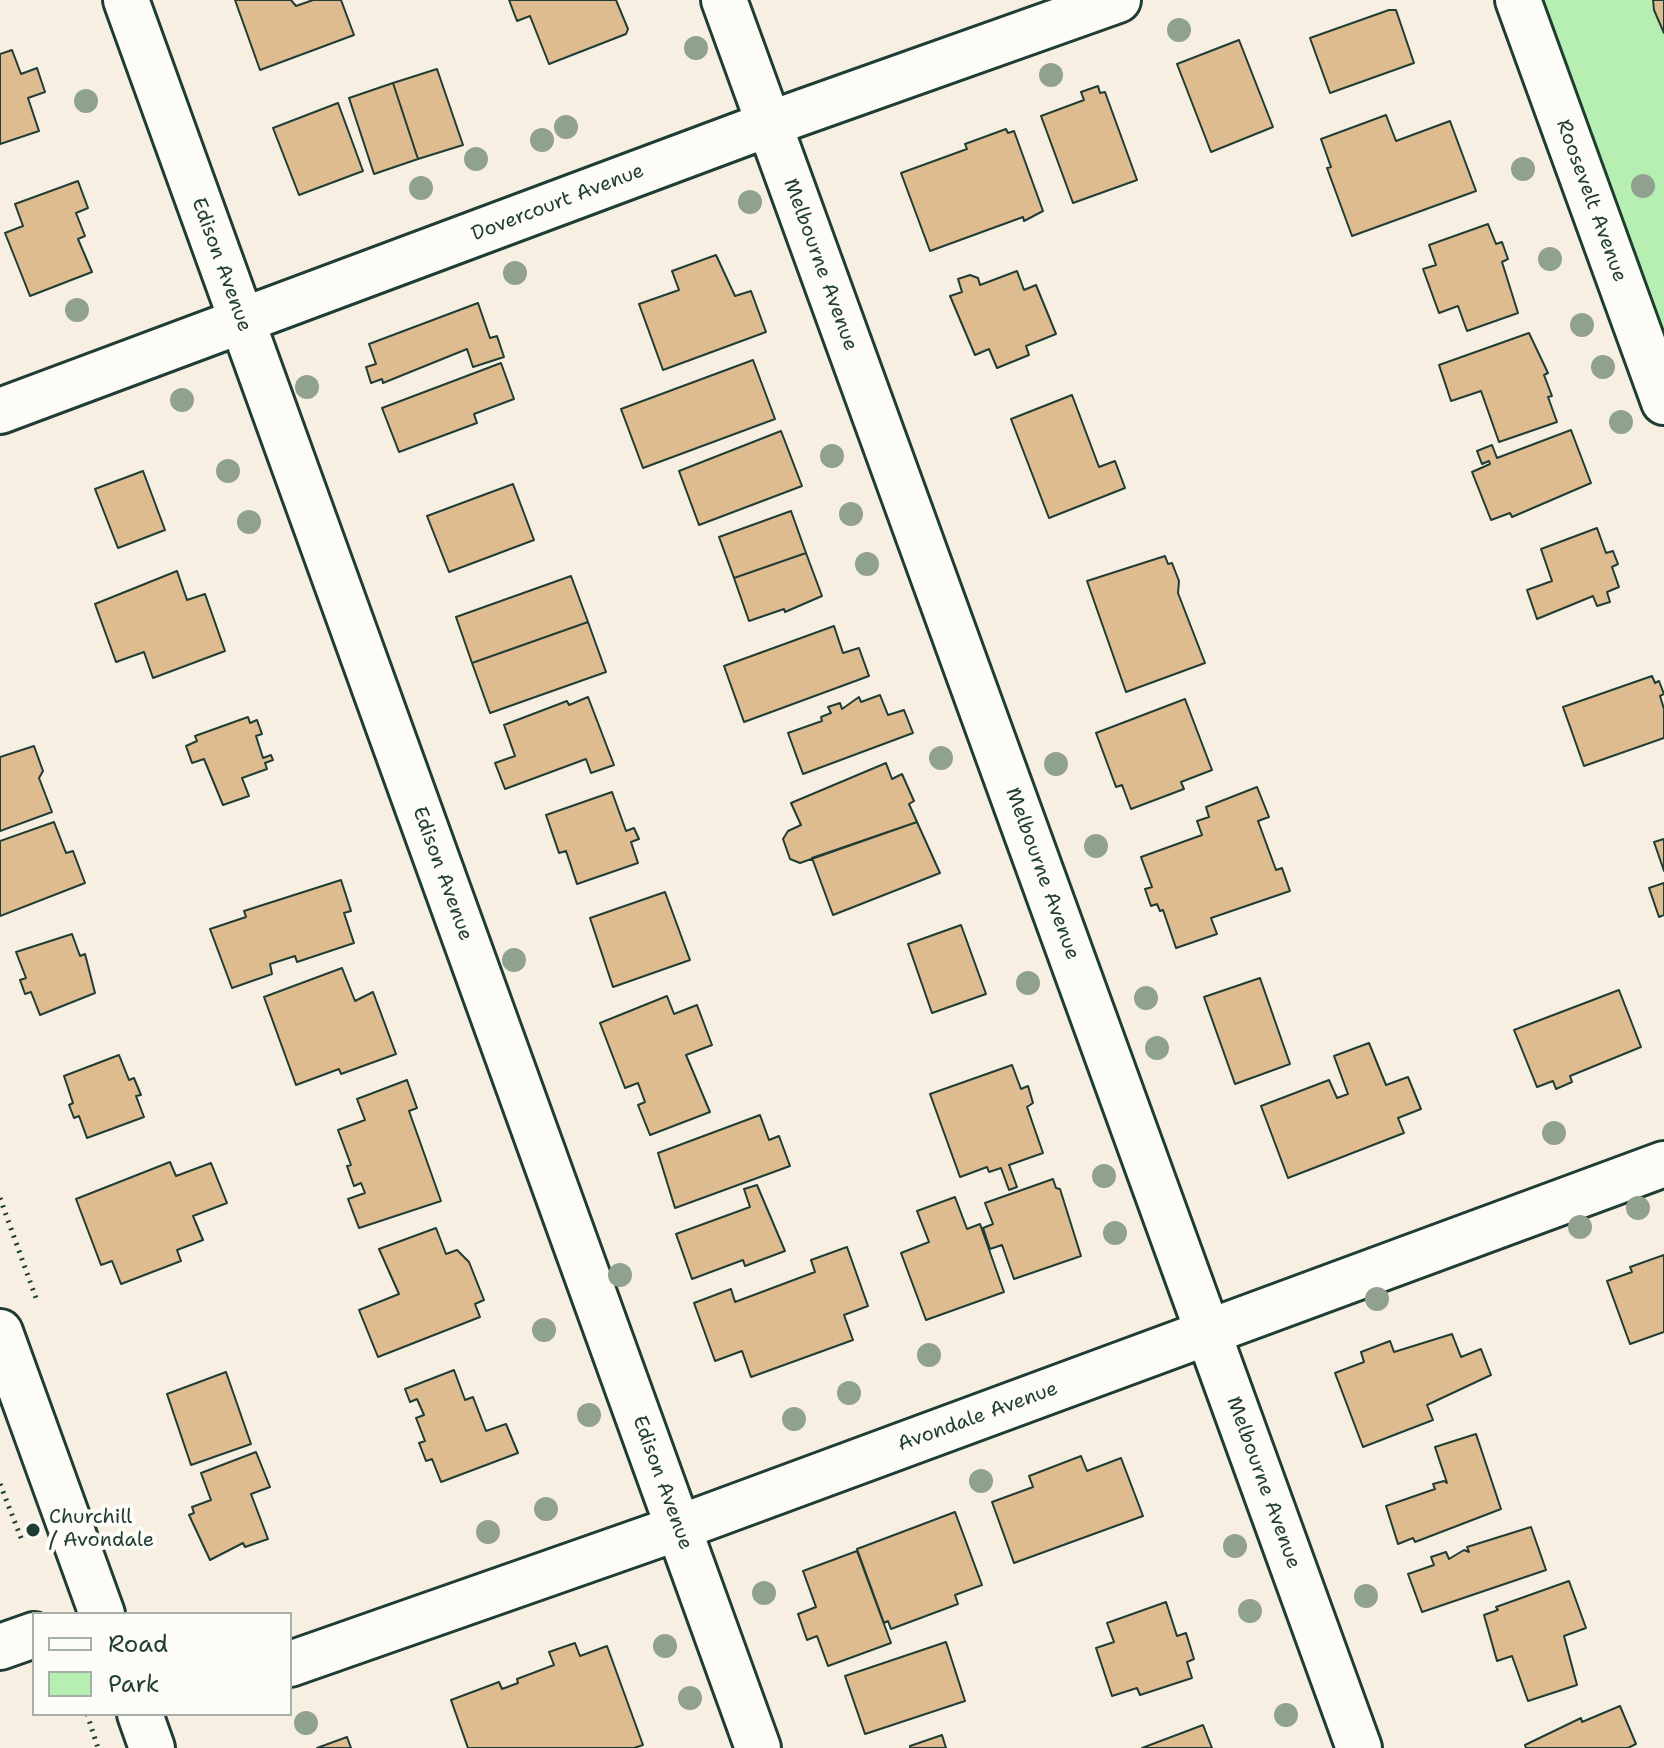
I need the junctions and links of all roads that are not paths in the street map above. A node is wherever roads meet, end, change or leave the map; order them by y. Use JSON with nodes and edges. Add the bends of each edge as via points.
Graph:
{"nodes":[{"id":1,"x":126,"y":0,"type":"edge"},
{"id":2,"x":724,"y":0,"type":"edge"},
{"id":3,"x":1118,"y":0,"type":"edge"},
{"id":4,"x":1518,"y":0,"type":"edge"},
{"id":5,"x":769,"y":124,"type":"junction"},
{"id":6,"x":242,"y":321,"type":"junction"},
{"id":7,"x":1664,"y":402,"type":"edge"},
{"id":8,"x":0,"y":411,"type":"edge"},
{"id":9,"x":1664,"y":1164,"type":"edge"},
{"id":10,"x":0,"y":1332,"type":"edge"},
{"id":11,"x":1208,"y":1332,"type":"junction"},
{"id":12,"x":678,"y":1528,"type":"junction"},
{"id":13,"x":98,"y":1612,"type":"edge"},
{"id":14,"x":32,"y":1636,"type":"edge"},
{"id":15,"x":0,"y":1647,"type":"edge"},
{"id":16,"x":292,"y":1663,"type":"edge"},
{"id":17,"x":758,"y":1748,"type":"edge"},
{"id":18,"x":1359,"y":1748,"type":"edge"}],
"edges":[{"from":1,"to":6,"type":"street","name":"Edison Avenue"},
{"from":2,"to":5,"type":"street","name":"Melbourne Avenue"},
{"from":3,"to":5,"type":"street","name":"Dovercourt Avenue"},
{"from":4,"to":7,"type":"street","name":"Roosevelt Avenue"},
{"from":5,"to":6,"type":"street","name":"Dovercourt Avenue"},
{"from":5,"to":11,"type":"street","name":"Melbourne Avenue"},
{"from":6,"to":8,"type":"street","name":"Dovercourt Avenue"},
{"from":6,"to":12,"type":"street","name":"Edison Avenue"},
{"from":9,"to":11,"type":"street","name":"Avondale Avenue"},
{"from":10,"to":13,"type":"street"},
{"from":11,"to":12,"type":"street","name":"Avondale Avenue"},
{"from":11,"to":18,"type":"street","name":"Melbourne Avenue"},
{"from":12,"to":16,"type":"street","name":"Avondale Avenue"},
{"from":12,"to":17,"type":"street","name":"Edison Avenue"},
{"from":14,"to":15,"type":"street"}]}
